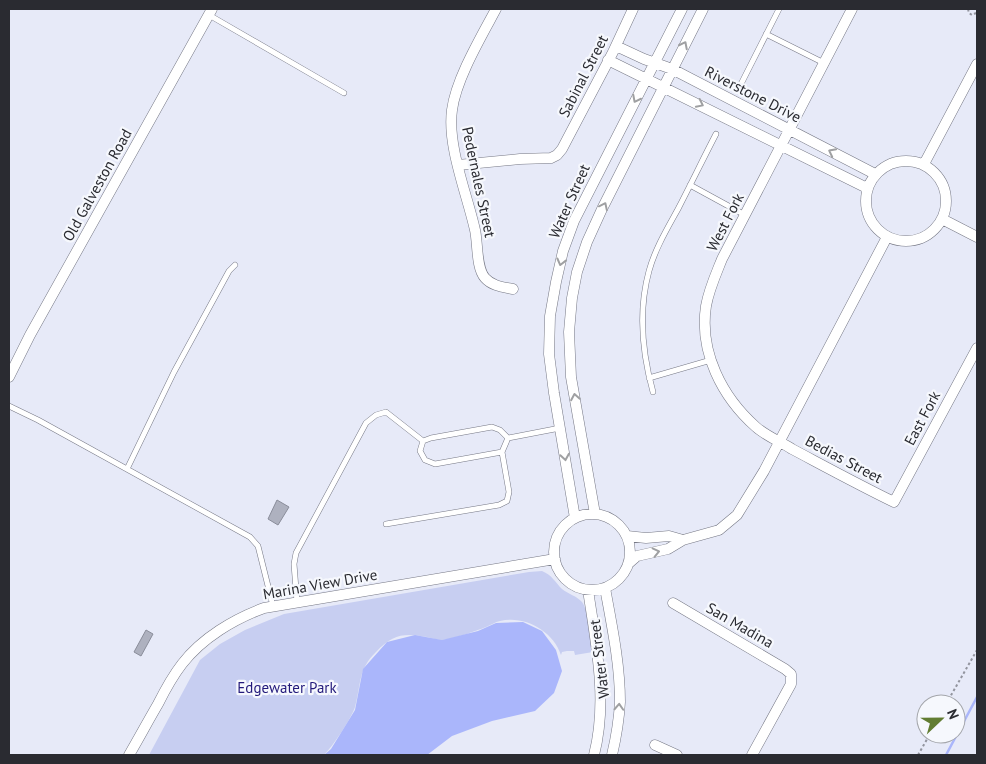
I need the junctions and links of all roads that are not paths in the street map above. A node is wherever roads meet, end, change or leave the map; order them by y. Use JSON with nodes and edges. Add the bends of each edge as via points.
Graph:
{"nodes":[{"id":1,"x":496,"y":9,"type":"edge"},
{"id":2,"x":633,"y":9,"type":"edge"},
{"id":3,"x":682,"y":9,"type":"edge"},
{"id":4,"x":702,"y":9,"type":"edge"},
{"id":5,"x":779,"y":9,"type":"edge"},
{"id":6,"x":852,"y":9,"type":"edge"},
{"id":7,"x":211,"y":12,"type":"edge"},
{"id":8,"x":766,"y":34,"type":"junction"},
{"id":9,"x":616,"y":46,"type":"junction"},
{"id":10,"x":608,"y":60,"type":"junction"},
{"id":11,"x":654,"y":63,"type":"junction"},
{"id":12,"x":824,"y":63,"type":"junction"},
{"id":13,"x":977,"y":64,"type":"edge"},
{"id":14,"x":672,"y":70,"type":"junction"},
{"id":15,"x":646,"y":78,"type":"junction"},
{"id":16,"x":664,"y":86,"type":"junction"},
{"id":17,"x":740,"y":86,"type":"dead end"},
{"id":18,"x":344,"y":93,"type":"dead end"},
{"id":19,"x":790,"y":130,"type":"junction"},
{"id":20,"x":716,"y":134,"type":"dead end"},
{"id":21,"x":782,"y":145,"type":"junction"},
{"id":22,"x":924,"y":164,"type":"junction"},
{"id":23,"x":458,"y":165,"type":"junction"},
{"id":24,"x":875,"y":174,"type":"junction"},
{"id":25,"x":690,"y":186,"type":"junction"},
{"id":26,"x":867,"y":188,"type":"junction"},
{"id":27,"x":745,"y":215,"type":"junction"},
{"id":28,"x":942,"y":219,"type":"junction"},
{"id":29,"x":887,"y":237,"type":"junction"},
{"id":30,"x":977,"y":238,"type":"edge"},
{"id":31,"x":235,"y":264,"type":"dead end"},
{"id":32,"x":513,"y":289,"type":"dead end"},
{"id":33,"x":977,"y":348,"type":"edge"},
{"id":34,"x":710,"y":360,"type":"junction"},
{"id":35,"x":9,"y":377,"type":"edge"},
{"id":36,"x":649,"y":378,"type":"junction"},
{"id":37,"x":652,"y":392,"type":"dead end"},
{"id":38,"x":9,"y":406,"type":"edge"},
{"id":39,"x":579,"y":419,"type":"junction"},
{"id":40,"x":560,"y":425,"type":"junction"},
{"id":41,"x":508,"y":438,"type":"junction"},
{"id":42,"x":423,"y":441,"type":"junction"},
{"id":43,"x":780,"y":441,"type":"junction"},
{"id":44,"x":502,"y":452,"type":"junction"},
{"id":45,"x":127,"y":469,"type":"junction"},
{"id":46,"x":894,"y":502,"type":"joint"},
{"id":47,"x":595,"y":514,"type":"junction"},
{"id":48,"x":575,"y":518,"type":"junction"},
{"id":49,"x":386,"y":524,"type":"dead end"},
{"id":50,"x":626,"y":536,"type":"junction"},
{"id":51,"x":683,"y":540,"type":"junction"},
{"id":52,"x":555,"y":559,"type":"junction"},
{"id":53,"x":629,"y":563,"type":"junction"},
{"id":54,"x":605,"y":588,"type":"junction"},
{"id":55,"x":588,"y":590,"type":"junction"},
{"id":56,"x":297,"y":602,"type":"junction"},
{"id":57,"x":673,"y":603,"type":"dead end"},
{"id":58,"x":272,"y":606,"type":"junction"},
{"id":59,"x":656,"y":745,"type":"dead end"},
{"id":60,"x":129,"y":755,"type":"edge"},
{"id":61,"x":594,"y":755,"type":"edge"},
{"id":62,"x":612,"y":755,"type":"edge"},
{"id":63,"x":677,"y":755,"type":"edge"},
{"id":64,"x":752,"y":755,"type":"edge"}],
"edges":[{"from":1,"to":23,"type":"street","name":"Pedernales Street","via":[[465,70],[452,109],[451,128]]},
{"from":2,"to":9,"type":"street","name":"Sabinal Street"},
{"from":3,"to":11,"type":"street","name":"Water Street"},
{"from":14,"to":4,"type":"street","one_way":true},
{"from":5,"to":8,"type":"lane"},
{"from":6,"to":12,"type":"street","name":"West Fork"},
{"from":7,"to":18,"type":"lane"},
{"from":7,"to":35,"type":"street","name":"Old Galveston Road"},
{"from":8,"to":12,"type":"lane"},
{"from":8,"to":17,"type":"lane"},
{"from":9,"to":10,"type":"street","name":"Sabinal Street"},
{"from":9,"to":11,"type":"street","name":"Riverstone Drive"},
{"from":10,"to":15,"type":"street"},
{"from":10,"to":23,"type":"street","name":"Sabinal Street","via":[[557,155]]},
{"from":11,"to":14,"type":"street","name":"Riverstone Drive"},
{"from":11,"to":15,"type":"street","name":"Water Street"},
{"from":12,"to":19,"type":"street","name":"West Fork"},
{"from":13,"to":22,"type":"street"},
{"from":14,"to":16,"type":"street"},
{"from":14,"to":19,"type":"street","name":"Riverstone Drive"},
{"from":15,"to":16,"type":"street"},
{"from":15,"to":40,"type":"street","name":"Water Street","one_way":true,"via":[[574,221],[563,250],[550,316],[549,354]]},
{"from":16,"to":21,"type":"street","one_way":true},
{"from":39,"to":16,"type":"street","one_way":true,"via":[[571,377],[569,332],[577,272],[602,208]]},
{"from":19,"to":21,"type":"street","name":"West Fork"},
{"from":24,"to":19,"type":"street","name":"Riverstone Drive","one_way":true},
{"from":20,"to":25,"type":"lane"},
{"from":21,"to":26,"type":"street"},
{"from":21,"to":27,"type":"street","name":"West Fork"},
{"from":22,"to":24,"type":"street","via":[[898,161]]},
{"from":22,"to":28,"type":"street","via":[[942,182],[946,194]]},
{"from":23,"to":32,"type":"street","name":"Pedernales Street","via":[[484,277],[491,284]]},
{"from":24,"to":26,"type":"street"},
{"from":25,"to":27,"type":"lane"},
{"from":25,"to":36,"type":"lane","via":[[649,271],[642,323]]},
{"from":26,"to":29,"type":"street","via":[[867,213],[878,231]]},
{"from":27,"to":34,"type":"street","name":"West Fork","via":[[713,280],[706,306],[705,331]]},
{"from":28,"to":29,"type":"street","via":[[934,230],[912,241]]},
{"from":28,"to":30,"type":"street"},
{"from":29,"to":43,"type":"street"},
{"from":31,"to":45,"type":"lane","via":[[174,372]]},
{"from":33,"to":46,"type":"street","name":"East Fork"},
{"from":34,"to":36,"type":"lane"},
{"from":34,"to":43,"type":"street","name":"West Fork","via":[[736,407],[758,429]]},
{"from":36,"to":37,"type":"lane"},
{"from":38,"to":45,"type":"lane"},
{"from":39,"to":40,"type":"street"},
{"from":39,"to":47,"type":"street"},
{"from":40,"to":41,"type":"lane"},
{"from":40,"to":48,"type":"street","name":"Water Street","one_way":true},
{"from":41,"to":42,"type":"lane","via":[[492,427]]},
{"from":41,"to":44,"type":"lane"},
{"from":42,"to":44,"type":"lane","via":[[420,451],[425,460],[435,464]]},
{"from":42,"to":56,"type":"lane","via":[[386,412],[366,423],[296,554]]},
{"from":43,"to":46,"type":"street","name":"Bedias Street"},
{"from":43,"to":51,"type":"street","via":[[737,515],[719,530]]},
{"from":44,"to":49,"type":"lane","via":[[509,492],[507,501]]},
{"from":45,"to":58,"type":"lane","via":[[250,537],[258,546]]},
{"from":47,"to":48,"type":"street"},
{"from":47,"to":50,"type":"street","via":[[614,521]]},
{"from":48,"to":52,"type":"street","via":[[556,540]]},
{"from":50,"to":51,"type":"street","via":[[669,536]]},
{"from":50,"to":53,"type":"street","via":[[630,549]]},
{"from":53,"to":51,"type":"street","one_way":true,"via":[[637,556],[668,549]]},
{"from":52,"to":55,"type":"street","via":[[566,580]]},
{"from":52,"to":56,"type":"street","name":"Marina View Drive"},
{"from":53,"to":54,"type":"street","via":[[624,574]]},
{"from":54,"to":55,"type":"street"},
{"from":62,"to":54,"type":"street","name":"Water Street","one_way":true,"via":[[620,703],[619,678]]},
{"from":55,"to":61,"type":"street","name":"Water Street","via":[[600,692],[600,723]]},
{"from":56,"to":58,"type":"street","name":"Marina View Drive"},
{"from":57,"to":64,"type":"street","name":"San Madina","via":[[791,674],[791,684]]},
{"from":58,"to":60,"type":"street","name":"Marina View Drive","via":[[239,619],[189,656],[171,678]]},
{"from":59,"to":63,"type":"street"}]}
